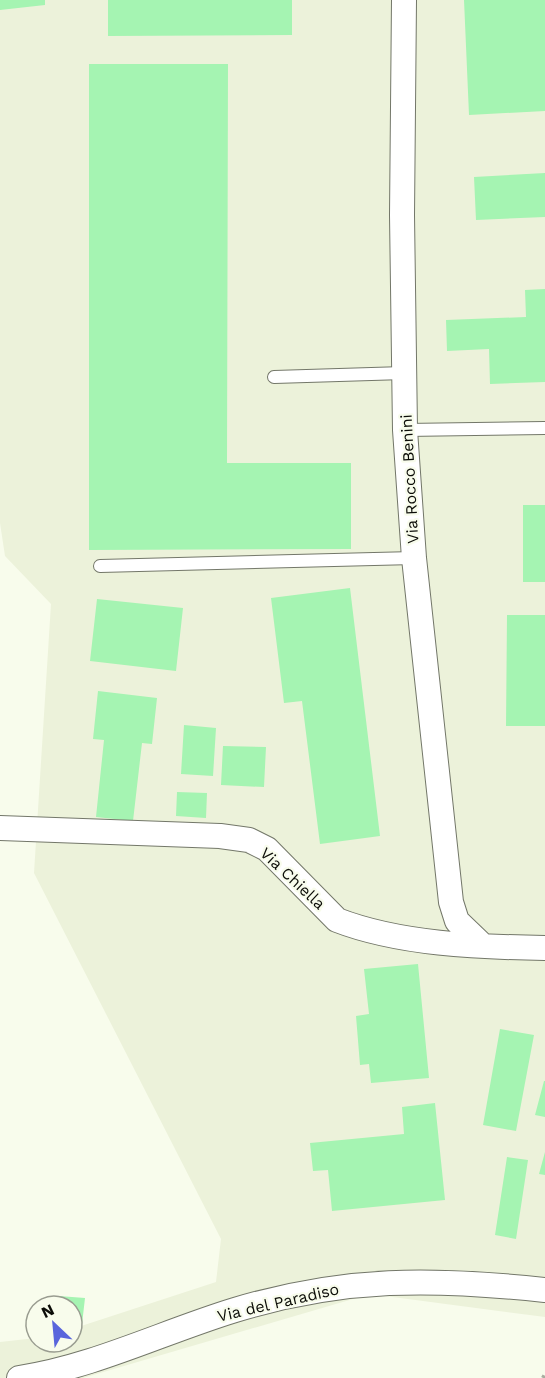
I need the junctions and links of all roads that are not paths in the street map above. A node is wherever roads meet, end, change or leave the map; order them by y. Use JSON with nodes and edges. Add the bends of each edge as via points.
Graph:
{"nodes":[{"id":1,"x":404,"y":0,"type":"edge"},
{"id":2,"x":404,"y":373,"type":"junction"},
{"id":3,"x":274,"y":377,"type":"dead end"},
{"id":4,"x":545,"y":428,"type":"edge"},
{"id":5,"x":405,"y":430,"type":"junction"},
{"id":6,"x":414,"y":558,"type":"junction"},
{"id":7,"x":100,"y":566,"type":"dead end"},
{"id":8,"x":0,"y":828,"type":"edge"},
{"id":9,"x":482,"y":945,"type":"junction"},
{"id":10,"x":545,"y":948,"type":"edge"},
{"id":11,"x":545,"y":1290,"type":"edge"},
{"id":12,"x":19,"y":1378,"type":"edge"}],
"edges":[{"from":1,"to":2,"type":"street","name":"Via Rocco Benini"},
{"from":2,"to":3,"type":"lane"},
{"from":2,"to":5,"type":"street","name":"Via Rocco Benini"},
{"from":4,"to":5,"type":"lane"},
{"from":5,"to":6,"type":"street","name":"Via Rocco Benini"},
{"from":6,"to":7,"type":"lane"},
{"from":6,"to":9,"type":"street","name":"Via Rocco Benini","via":[[451,902],[457,921]]},
{"from":8,"to":9,"type":"street","name":"Via Chiella","via":[[249,840],[267,849],[337,920],[378,934]]},
{"from":9,"to":10,"type":"street","name":"Via Chiella"},
{"from":11,"to":12,"type":"street","name":"Via del Paradiso","via":[[413,1280],[306,1292],[236,1310],[84,1362]]}]}
